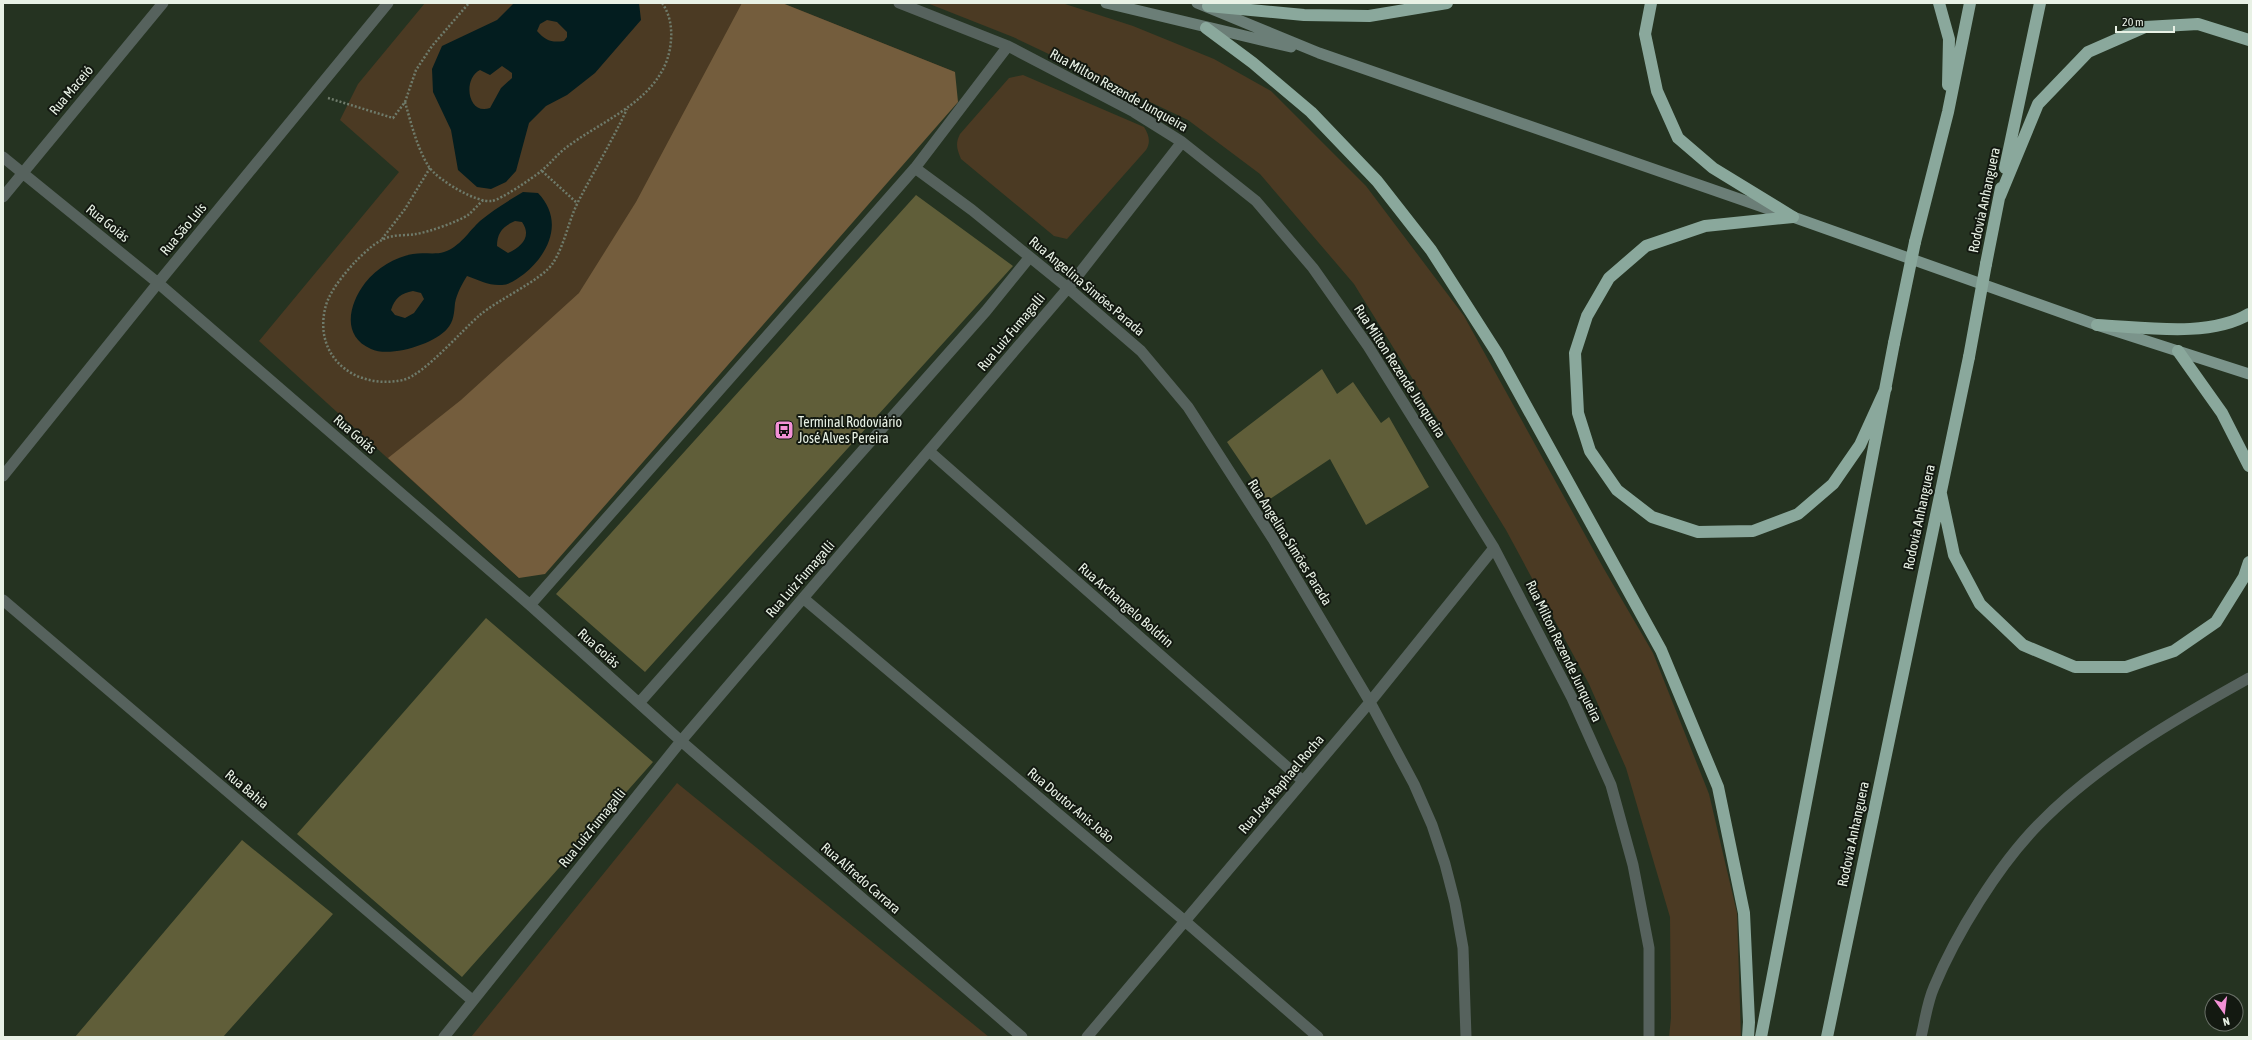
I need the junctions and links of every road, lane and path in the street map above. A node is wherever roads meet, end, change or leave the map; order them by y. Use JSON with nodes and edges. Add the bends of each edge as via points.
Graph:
{"nodes":[{"id":1,"x":163,"y":3,"type":"edge"},
{"id":2,"x":388,"y":3,"type":"edge"},
{"id":3,"x":469,"y":3,"type":"edge"},
{"id":4,"x":662,"y":3,"type":"edge"},
{"id":5,"x":899,"y":3,"type":"edge"},
{"id":6,"x":1106,"y":3,"type":"edge"},
{"id":7,"x":1447,"y":3,"type":"edge"},
{"id":8,"x":1651,"y":3,"type":"edge"},
{"id":9,"x":1939,"y":3,"type":"edge"},
{"id":10,"x":1970,"y":3,"type":"edge"},
{"id":11,"x":2040,"y":3,"type":"edge"},
{"id":12,"x":1202,"y":5,"type":"edge"},
{"id":13,"x":1206,"y":28,"type":"junction"},
{"id":14,"x":2249,"y":40,"type":"edge"},
{"id":15,"x":1008,"y":46,"type":"junction"},
{"id":16,"x":1319,"y":53,"type":"junction"},
{"id":17,"x":314,"y":93,"type":"junction"},
{"id":18,"x":405,"y":102,"type":"junction"},
{"id":19,"x":627,"y":109,"type":"junction"},
{"id":20,"x":1948,"y":112,"type":"junction"},
{"id":21,"x":1182,"y":142,"type":"junction"},
{"id":22,"x":3,"y":157,"type":"edge"},
{"id":23,"x":430,"y":168,"type":"junction"},
{"id":24,"x":915,"y":168,"type":"junction"},
{"id":25,"x":542,"y":171,"type":"junction"},
{"id":26,"x":23,"y":173,"type":"junction"},
{"id":27,"x":2000,"y":196,"type":"junction"},
{"id":28,"x":3,"y":197,"type":"edge"},
{"id":29,"x":483,"y":200,"type":"junction"},
{"id":30,"x":577,"y":203,"type":"junction"},
{"id":31,"x":1793,"y":217,"type":"junction"},
{"id":32,"x":382,"y":239,"type":"junction"},
{"id":33,"x":1029,"y":258,"type":"junction"},
{"id":34,"x":158,"y":283,"type":"junction"},
{"id":35,"x":1068,"y":288,"type":"junction"},
{"id":36,"x":2249,"y":314,"type":"edge"},
{"id":37,"x":2097,"y":325,"type":"junction"},
{"id":38,"x":2178,"y":351,"type":"junction"},
{"id":39,"x":2249,"y":374,"type":"edge"},
{"id":40,"x":1886,"y":388,"type":"junction"},
{"id":41,"x":929,"y":451,"type":"junction"},
{"id":42,"x":2249,"y":466,"type":"edge"},
{"id":43,"x":3,"y":476,"type":"edge"},
{"id":44,"x":1940,"y":489,"type":"junction"},
{"id":45,"x":1494,"y":548,"type":"junction"},
{"id":46,"x":2249,"y":562,"type":"edge"},
{"id":47,"x":803,"y":598,"type":"junction"},
{"id":48,"x":3,"y":600,"type":"edge"},
{"id":49,"x":530,"y":606,"type":"junction"},
{"id":50,"x":2249,"y":678,"type":"edge"},
{"id":51,"x":1370,"y":702,"type":"junction"},
{"id":52,"x":639,"y":703,"type":"junction"},
{"id":53,"x":681,"y":741,"type":"junction"},
{"id":54,"x":1303,"y":781,"type":"junction"},
{"id":55,"x":1186,"y":922,"type":"junction"},
{"id":56,"x":472,"y":1000,"type":"junction"},
{"id":57,"x":444,"y":1037,"type":"edge"},
{"id":58,"x":1022,"y":1037,"type":"edge"},
{"id":59,"x":1087,"y":1037,"type":"edge"},
{"id":60,"x":1318,"y":1037,"type":"edge"},
{"id":61,"x":1466,"y":1037,"type":"edge"},
{"id":62,"x":1649,"y":1037,"type":"edge"},
{"id":63,"x":1748,"y":1037,"type":"edge"},
{"id":64,"x":1761,"y":1037,"type":"edge"},
{"id":65,"x":1827,"y":1037,"type":"edge"},
{"id":66,"x":1921,"y":1037,"type":"edge"}],
"edges":[{"from":1,"to":26,"type":"street","name":"Rua Maceió"},
{"from":2,"to":17,"type":"street","name":"Rua São Luís"},
{"from":3,"to":18,"type":"path","via":[[432,46],[416,70]]},
{"from":4,"to":19,"type":"path","via":[[672,27],[670,53],[659,78],[633,106]]},
{"from":5,"to":15,"type":"street","name":"Rua Milton Rezende Junqueira"},
{"from":6,"to":13,"type":"main road"},
{"from":7,"to":12,"type":"highway","via":[[1369,16],[1304,15]]},
{"from":8,"to":31,"type":"highway","via":[[1646,34],[1655,84],[1678,138],[1713,168]]},
{"from":9,"to":20,"type":"highway","via":[[1949,39]]},
{"from":10,"to":20,"type":"highway"},
{"from":11,"to":27,"type":"highway","name":"Rodovia Anhanguera"},
{"from":12,"to":16,"type":"main road"},
{"from":13,"to":16,"type":"main road"},
{"from":13,"to":63,"type":"highway","via":[[1253,63],[1311,112],[1377,182],[1431,250],[1497,352],[1661,650],[1718,787],[1744,913]]},
{"from":14,"to":27,"type":"highway","via":[[2198,24],[2145,27],[2088,52],[2038,104]]},
{"from":15,"to":21,"type":"street","name":"Rua Milton Rezende Junqueira","via":[[1134,112]]},
{"from":15,"to":24,"type":"street"},
{"from":16,"to":31,"type":"main road"},
{"from":17,"to":18,"type":"path","via":[[393,118]]},
{"from":17,"to":34,"type":"street","name":"Rua São Luís"},
{"from":18,"to":23,"type":"path","via":[[410,122]]},
{"from":19,"to":25,"type":"path","via":[[562,151]]},
{"from":19,"to":30,"type":"path"},
{"from":20,"to":40,"type":"highway","bridge":true,"via":[[1915,242]]},
{"from":21,"to":35,"type":"street","name":"Rua Luiz Fumagalli"},
{"from":21,"to":45,"type":"street","name":"Rua Milton Rezende Junqueira","via":[[1256,201],[1313,268],[1368,346]]},
{"from":22,"to":26,"type":"street","name":"Rua Goiás"},
{"from":23,"to":29,"type":"path","via":[[454,187],[475,199]]},
{"from":23,"to":32,"type":"path","via":[[405,209]]},
{"from":24,"to":33,"type":"street","name":"Rua Angelina Simões Parada","via":[[972,210]]},
{"from":24,"to":49,"type":"street"},
{"from":25,"to":29,"type":"path","via":[[492,201]]},
{"from":25,"to":30,"type":"path"},
{"from":26,"to":28,"type":"street","name":"Rua Maceió"},
{"from":26,"to":34,"type":"street","name":"Rua Goiás"},
{"from":27,"to":44,"type":"highway","name":"Rodovia Anhanguera","bridge":true},
{"from":29,"to":32,"type":"path","via":[[467,215],[442,226],[417,234]]},
{"from":30,"to":32,"type":"path","via":[[563,244],[552,265],[480,314],[426,366],[404,380],[381,381],[356,377],[340,366],[327,347],[322,329],[325,307],[338,285],[356,262]]},
{"from":31,"to":37,"type":"main road"},
{"from":31,"to":40,"type":"highway","via":[[1705,226],[1646,246],[1609,278],[1587,316],[1575,353],[1578,413],[1590,451],[1617,490],[1652,517],[1698,532],[1753,531],[1798,514],[1833,484],[1860,445]]},
{"from":33,"to":35,"type":"street","name":"Rua Angelina Simões Parada"},
{"from":33,"to":52,"type":"street","via":[[986,311]]},
{"from":34,"to":43,"type":"street","name":"Rua São Luís"},
{"from":34,"to":49,"type":"street","name":"Rua Goiás"},
{"from":35,"to":41,"type":"street","name":"Rua Luiz Fumagalli"},
{"from":35,"to":51,"type":"street","name":"Rua Angelina Simões Parada","via":[[1141,351],[1188,407],[1273,539]]},
{"from":36,"to":37,"type":"highway","via":[[2237,321],[2193,329]]},
{"from":37,"to":38,"type":"main road"},
{"from":38,"to":39,"type":"main road"},
{"from":38,"to":42,"type":"highway","via":[[2222,413]]},
{"from":40,"to":64,"type":"highway"},
{"from":41,"to":47,"type":"street","name":"Rua Luiz Fumagalli"},
{"from":41,"to":54,"type":"street","name":"Rua Archangelo Boldrin"},
{"from":44,"to":46,"type":"highway","via":[[1954,555],[1980,604],[2023,645],[2075,667],[2126,667],[2174,651],[2216,622],[2244,577]]},
{"from":44,"to":65,"type":"highway","name":"Rodovia Anhanguera"},
{"from":45,"to":51,"type":"street","name":"Rua José Raphael Rocha"},
{"from":45,"to":62,"type":"street","name":"Rua Milton Rezende Junqueira","via":[[1572,698],[1610,785],[1634,865],[1648,948]]},
{"from":47,"to":53,"type":"street","name":"Rua Luiz Fumagalli"},
{"from":47,"to":55,"type":"street","name":"Rua Doutor Anis João"},
{"from":48,"to":56,"type":"street","name":"Rua Bahia"},
{"from":49,"to":52,"type":"street","name":"Rua Goiás"},
{"from":50,"to":66,"type":"street","via":[[2186,713],[2087,781],[2038,825],[2002,870],[1966,925],[1934,988]]},
{"from":51,"to":54,"type":"street","name":"Rua José Raphael Rocha"},
{"from":51,"to":61,"type":"street","name":"Rua Angelina Simões Parada","via":[[1414,784],[1445,864],[1463,948]]},
{"from":52,"to":53,"type":"street","name":"Rua Goiás"},
{"from":53,"to":56,"type":"street","name":"Rua Luiz Fumagalli"},
{"from":53,"to":58,"type":"street","name":"Rua Alfredo Carrara"},
{"from":54,"to":55,"type":"street","name":"Rua José Raphael Rocha"},
{"from":55,"to":59,"type":"street","name":"Rua José Raphael Rocha"},
{"from":55,"to":60,"type":"street","name":"Rua Doutor Anis João"},
{"from":56,"to":57,"type":"street","name":"Rua Luiz Fumagalli"}]}
